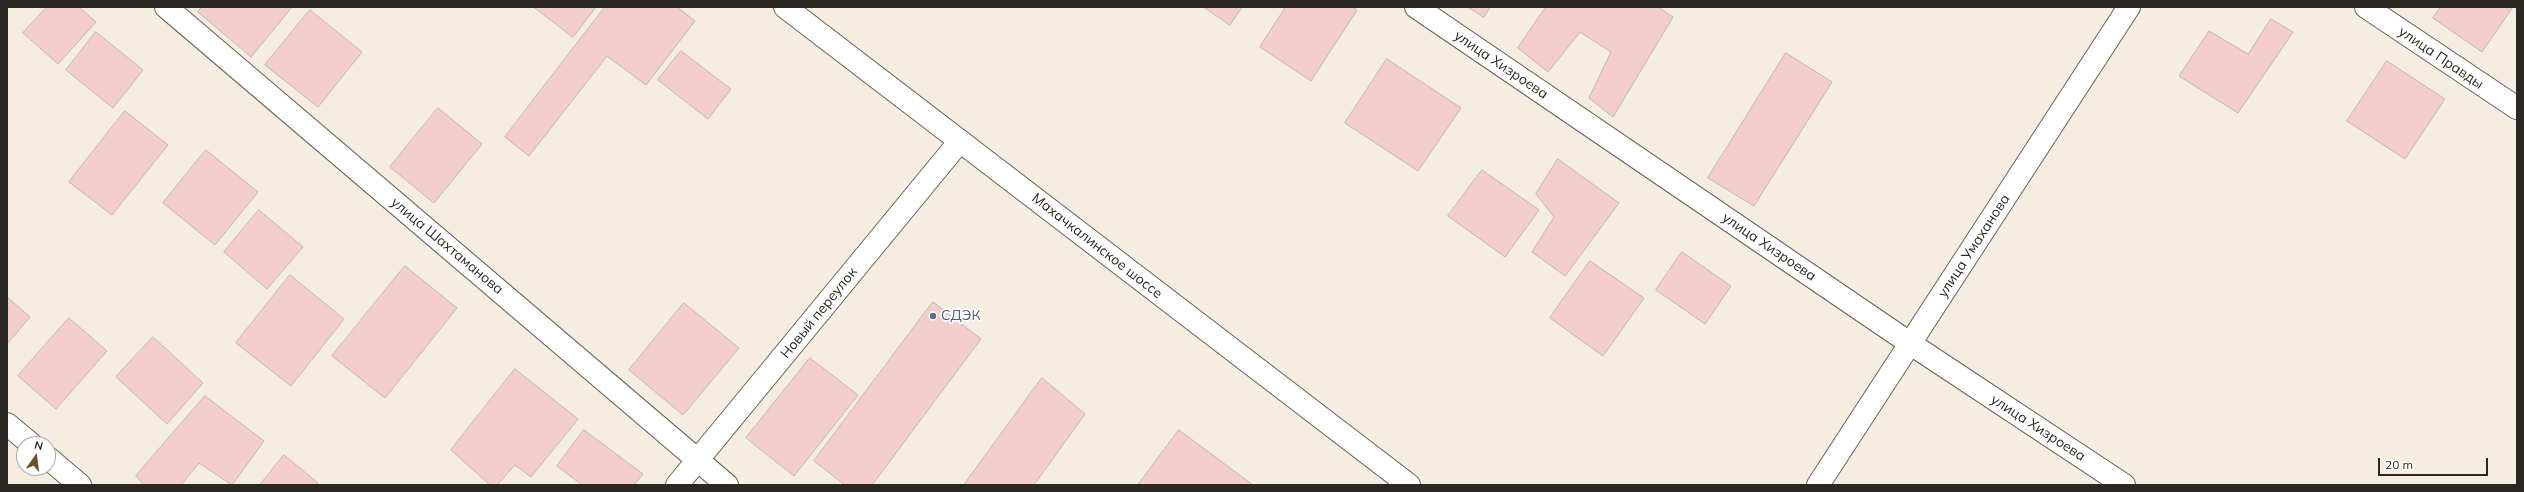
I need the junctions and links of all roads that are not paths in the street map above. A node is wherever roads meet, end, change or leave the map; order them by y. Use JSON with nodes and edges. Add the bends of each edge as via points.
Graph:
{"nodes":[{"id":1,"x":166,"y":7,"type":"edge"},
{"id":2,"x":785,"y":7,"type":"edge"},
{"id":3,"x":1416,"y":7,"type":"edge"},
{"id":4,"x":2129,"y":7,"type":"edge"},
{"id":5,"x":2366,"y":7,"type":"edge"},
{"id":6,"x":2517,"y":108,"type":"edge"},
{"id":7,"x":960,"y":140,"type":"junction"},
{"id":8,"x":1911,"y":344,"type":"junction"},
{"id":9,"x":7,"y":424,"type":"edge"},
{"id":10,"x":21,"y":436,"type":"edge"},
{"id":11,"x":698,"y":460,"type":"junction"},
{"id":12,"x":56,"y":465,"type":"edge"},
{"id":13,"x":80,"y":485,"type":"edge"},
{"id":14,"x":677,"y":485,"type":"edge"},
{"id":15,"x":727,"y":485,"type":"edge"},
{"id":16,"x":1409,"y":485,"type":"edge"},
{"id":17,"x":1818,"y":485,"type":"edge"},
{"id":18,"x":2124,"y":485,"type":"edge"}],
"edges":[{"from":1,"to":11,"type":"main road","name":"улица Шахтаманова"},
{"from":2,"to":7,"type":"main road","name":"Махачкалинское шоссе"},
{"from":3,"to":8,"type":"main road","name":"улица Хизроева"},
{"from":4,"to":8,"type":"main road","name":"улица Умаханова"},
{"from":5,"to":6,"type":"main road","name":"улица Правды"},
{"from":7,"to":11,"type":"main road","name":"Новый переулок"},
{"from":7,"to":16,"type":"main road","name":"Махачкалинское шоссе"},
{"from":8,"to":17,"type":"main road","name":"улица Умаханова"},
{"from":8,"to":18,"type":"main road","name":"улица Хизроева"},
{"from":9,"to":10,"type":"main road"},
{"from":11,"to":14,"type":"main road","name":"Новый переулок"},
{"from":11,"to":15,"type":"main road","name":"улица Шахтаманова"},
{"from":12,"to":13,"type":"main road"}]}
